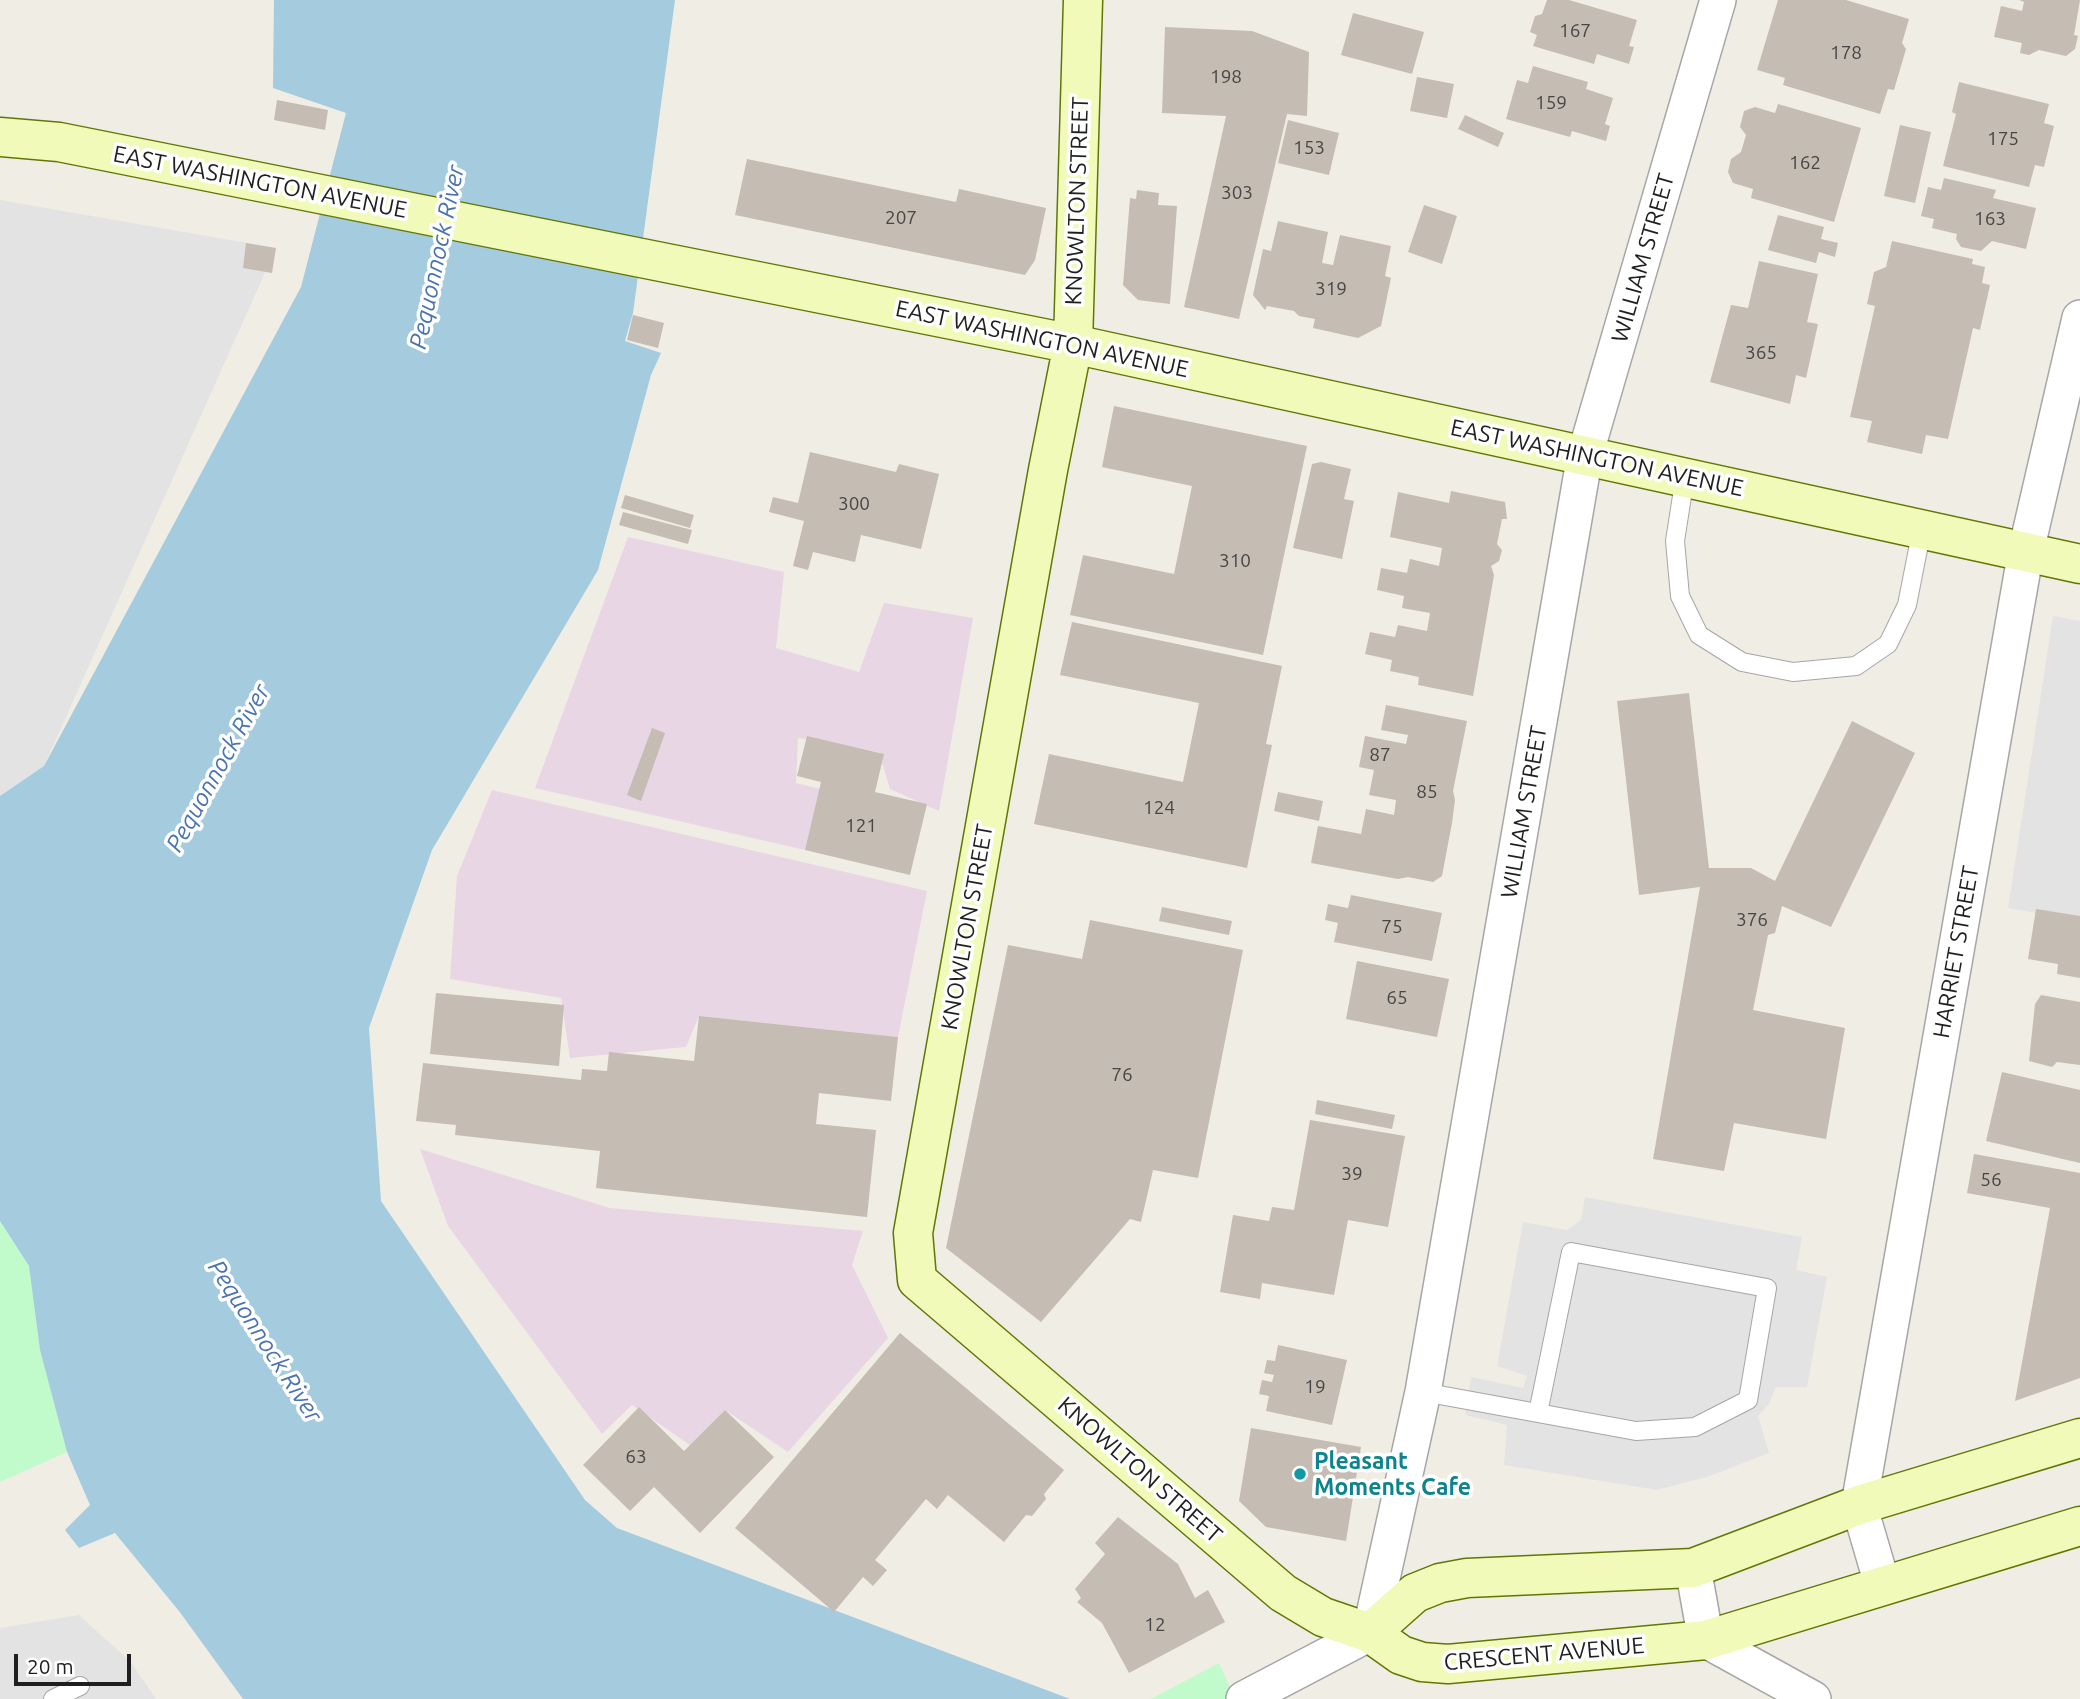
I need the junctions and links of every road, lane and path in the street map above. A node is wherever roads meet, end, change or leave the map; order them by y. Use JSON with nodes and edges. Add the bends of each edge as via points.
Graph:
{"nodes":[{"id":1,"x":1083,"y":0,"type":"edge"},
{"id":2,"x":1718,"y":0,"type":"edge"},
{"id":3,"x":0,"y":137,"type":"edge"},
{"id":4,"x":2080,"y":318,"type":"edge"},
{"id":5,"x":1073,"y":344,"type":"junction"},
{"id":6,"x":1585,"y":456,"type":"junction"},
{"id":7,"x":1685,"y":477,"type":"junction"},
{"id":8,"x":1922,"y":529,"type":"junction"},
{"id":9,"x":2026,"y":551,"type":"junction"},
{"id":10,"x":2080,"y":564,"type":"edge"},
{"id":11,"x":1423,"y":1392,"type":"junction"},
{"id":12,"x":1538,"y":1413,"type":"junction"},
{"id":13,"x":2080,"y":1438,"type":"edge"},
{"id":14,"x":1859,"y":1505,"type":"junction"},
{"id":15,"x":2080,"y":1526,"type":"edge"},
{"id":16,"x":1693,"y":1568,"type":"junction"},
{"id":17,"x":1883,"y":1587,"type":"junction"},
{"id":18,"x":1370,"y":1633,"type":"junction"},
{"id":19,"x":1706,"y":1640,"type":"junction"},
{"id":20,"x":80,"y":1686,"type":"dead end"},
{"id":21,"x":53,"y":1699,"type":"edge"},
{"id":22,"x":1244,"y":1699,"type":"edge"},
{"id":23,"x":1813,"y":1699,"type":"edge"}],
"edges":[{"from":1,"to":5,"type":"main road","name":"KNOWLTON STREET"},
{"from":2,"to":6,"type":"street","name":"WILLIAM STREET"},
{"from":3,"to":5,"type":"main road","name":"EAST WASHINGTON AVENUE","via":[[59,142]]},
{"from":4,"to":9,"type":"street","name":"HARRIET STREET"},
{"from":5,"to":6,"type":"main road","name":"EAST WASHINGTON AVENUE"},
{"from":5,"to":18,"type":"main road","name":"KNOWLTON STREET","via":[[913,1233],[917,1280],[1283,1593],[1323,1617]]},
{"from":6,"to":7,"type":"main road","name":"EAST WASHINGTON AVENUE"},
{"from":6,"to":11,"type":"street","name":"WILLIAM STREET"},
{"from":7,"to":8,"type":"main road","name":"EAST WASHINGTON AVENUE"},
{"from":7,"to":8,"type":"lane","via":[[1675,541],[1680,597],[1699,635],[1742,662],[1793,671],[1856,666],[1888,644],[1907,605]]},
{"from":8,"to":9,"type":"main road","name":"EAST WASHINGTON AVENUE"},
{"from":9,"to":10,"type":"main road","name":"EAST WASHINGTON AVENUE"},
{"from":9,"to":14,"type":"street","name":"HARRIET STREET"},
{"from":11,"to":12,"type":"lane"},
{"from":11,"to":18,"type":"street","name":"WILLIAM STREET"},
{"from":12,"to":12,"type":"lane","via":[[1636,1432],[1695,1427],[1748,1400],[1766,1288],[1571,1252]]},
{"from":13,"to":14,"type":"main road"},
{"from":14,"to":16,"type":"main road"},
{"from":14,"to":17,"type":"street","name":"HARRIET STREET"},
{"from":15,"to":17,"type":"main road","name":"CRESCENT AVENUE"},
{"from":16,"to":18,"type":"main road","via":[[1440,1583],[1415,1593]]},
{"from":16,"to":19,"type":"street"},
{"from":17,"to":19,"type":"main road","name":"CRESCENT AVENUE"},
{"from":18,"to":19,"type":"main road","name":"CRESCENT AVENUE","via":[[1401,1655],[1448,1664]]},
{"from":18,"to":22,"type":"street"},
{"from":19,"to":23,"type":"street"},
{"from":20,"to":21,"type":"lane"}]}
